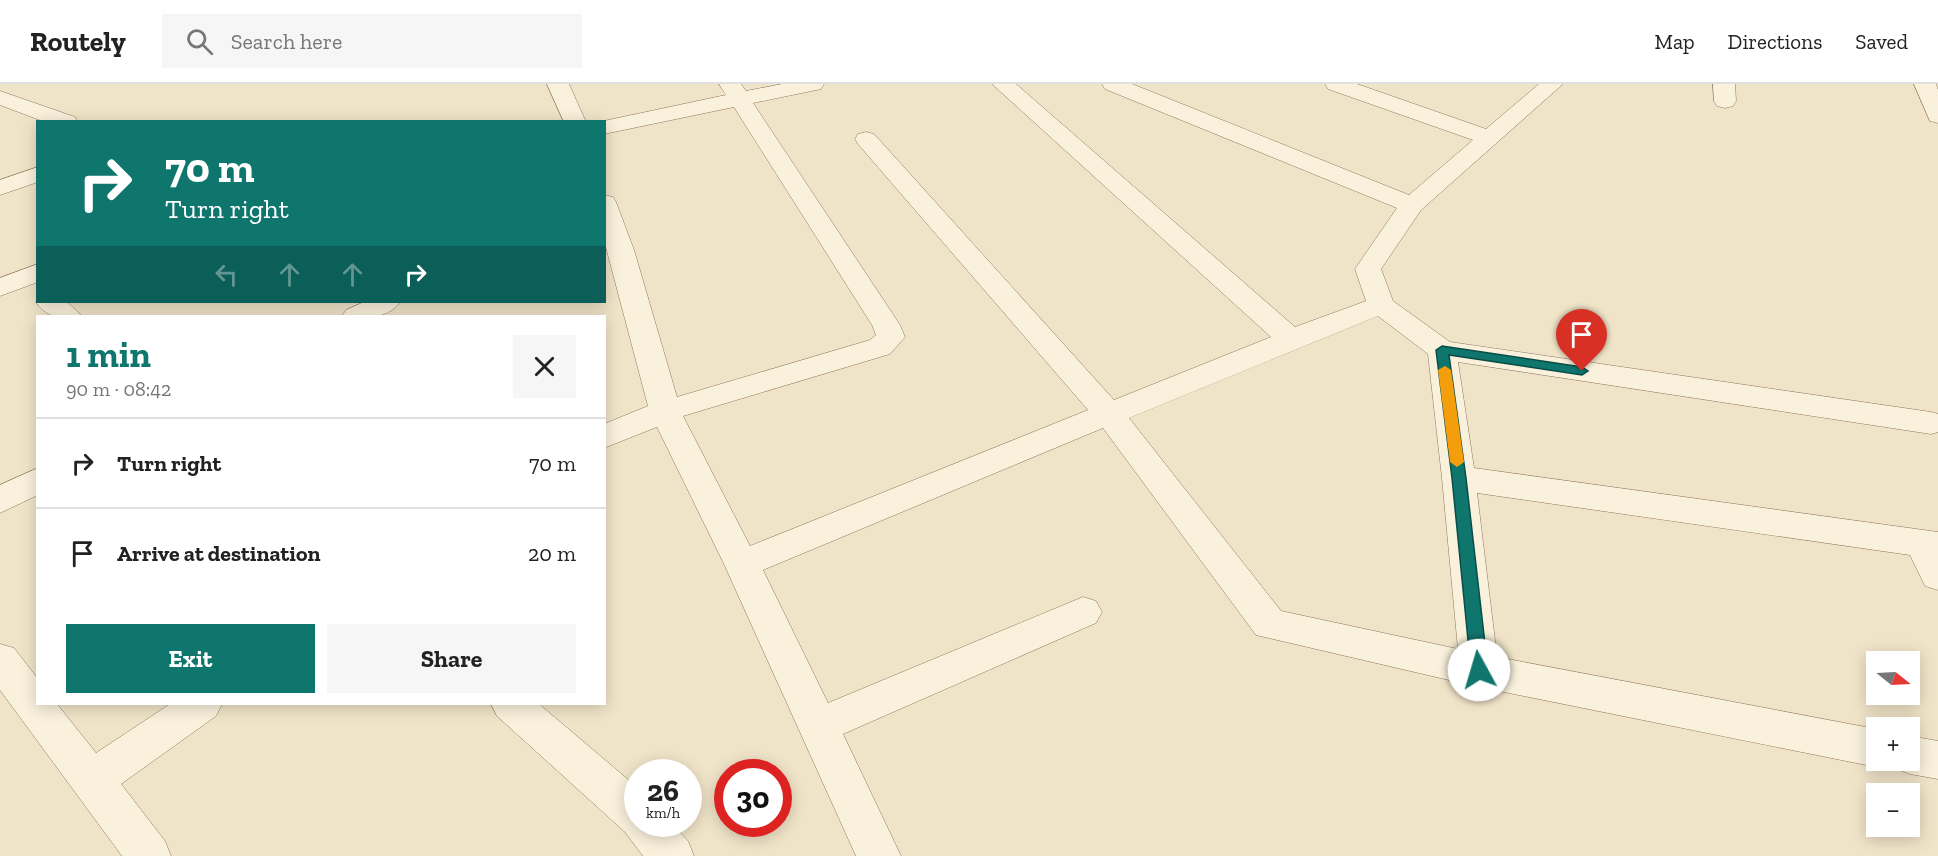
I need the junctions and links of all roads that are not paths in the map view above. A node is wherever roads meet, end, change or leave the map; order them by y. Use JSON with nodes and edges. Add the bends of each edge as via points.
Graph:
{"nodes":[{"id":1,"x":558,"y":84,"type":"edge"},
{"id":2,"x":813,"y":84,"type":"edge"},
{"id":3,"x":1003,"y":84,"type":"edge"},
{"id":4,"x":1113,"y":84,"type":"edge"},
{"id":5,"x":1336,"y":84,"type":"edge"},
{"id":6,"x":1552,"y":84,"type":"edge"},
{"id":7,"x":1925,"y":84,"type":"edge"},
{"id":8,"x":735,"y":92,"type":"edge"},
{"id":9,"x":0,"y":98,"type":"edge"},
{"id":10,"x":1938,"y":116,"type":"edge"},
{"id":11,"x":61,"y":120,"type":"edge"},
{"id":12,"x":574,"y":120,"type":"edge"},
{"id":13,"x":606,"y":126,"type":"edge"},
{"id":14,"x":1490,"y":138,"type":"junction"},
{"id":15,"x":866,"y":139,"type":"dead end"},
{"id":16,"x":36,"y":175,"type":"edge"},
{"id":17,"x":0,"y":188,"type":"edge"},
{"id":18,"x":1412,"y":205,"type":"junction"},
{"id":19,"x":606,"y":213,"type":"edge"},
{"id":20,"x":613,"y":251,"type":"edge"},
{"id":21,"x":51,"y":303,"type":"edge"},
{"id":22,"x":384,"y":303,"type":"edge"},
{"id":23,"x":392,"y":303,"type":"edge"},
{"id":24,"x":1381,"y":305,"type":"junction"},
{"id":25,"x":67,"y":315,"type":"edge"},
{"id":26,"x":358,"y":315,"type":"edge"},
{"id":27,"x":407,"y":315,"type":"edge"},
{"id":28,"x":1291,"y":339,"type":"junction"},
{"id":29,"x":1442,"y":350,"type":"junction"},
{"id":30,"x":665,"y":411,"type":"junction"},
{"id":31,"x":1108,"y":413,"type":"junction"},
{"id":32,"x":1932,"y":423,"type":"dead end"},
{"id":33,"x":606,"y":436,"type":"edge"},
{"id":34,"x":1459,"y":478,"type":"junction"},
{"id":35,"x":36,"y":481,"type":"edge"},
{"id":36,"x":0,"y":500,"type":"edge"},
{"id":37,"x":1930,"y":545,"type":"edge"},
{"id":38,"x":742,"y":564,"type":"junction"},
{"id":39,"x":1938,"y":576,"type":"edge"},
{"id":40,"x":1083,"y":612,"type":"dead end"},
{"id":41,"x":1479,"y":670,"type":"junction"},
{"id":42,"x":3,"y":671,"type":"edge"},
{"id":43,"x":201,"y":705,"type":"edge"},
{"id":44,"x":512,"y":705,"type":"edge"},
{"id":45,"x":818,"y":726,"type":"junction"},
{"id":46,"x":1866,"y":746,"type":"edge"},
{"id":47,"x":1920,"y":756,"type":"edge"},
{"id":48,"x":1938,"y":760,"type":"edge"},
{"id":49,"x":92,"y":781,"type":"junction"},
{"id":50,"x":624,"y":804,"type":"edge"},
{"id":51,"x":655,"y":837,"type":"edge"},
{"id":52,"x":149,"y":856,"type":"edge"},
{"id":53,"x":672,"y":856,"type":"edge"},
{"id":54,"x":879,"y":856,"type":"edge"}],
"edges":[{"from":1,"to":12,"type":"street"},
{"from":2,"to":8,"type":"street"},
{"from":3,"to":28,"type":"street"},
{"from":4,"to":18,"type":"street"},
{"from":5,"to":14,"type":"street"},
{"from":6,"to":14,"type":"street"},
{"from":7,"to":10,"type":"street"},
{"from":8,"to":13,"type":"street"},
{"from":8,"to":30,"type":"street","via":[[891,337],[880,347]]},
{"from":9,"to":11,"type":"street"},
{"from":14,"to":18,"type":"street"},
{"from":15,"to":31,"type":"street"},
{"from":16,"to":17,"type":"street"},
{"from":18,"to":24,"type":"street","via":[[1368,269]]},
{"from":19,"to":20,"type":"street"},
{"from":20,"to":30,"type":"street"},
{"from":21,"to":25,"type":"street"},
{"from":22,"to":26,"type":"street"},
{"from":23,"to":27,"type":"street"},
{"from":24,"to":28,"type":"street"},
{"from":24,"to":29,"type":"street"},
{"from":28,"to":31,"type":"street"},
{"from":29,"to":32,"type":"street"},
{"from":29,"to":34,"type":"street"},
{"from":30,"to":33,"type":"street"},
{"from":30,"to":38,"type":"street"},
{"from":31,"to":38,"type":"street"},
{"from":31,"to":41,"type":"street","via":[[1269,624]]},
{"from":34,"to":37,"type":"street"},
{"from":34,"to":41,"type":"street"},
{"from":35,"to":36,"type":"street"},
{"from":37,"to":39,"type":"street"},
{"from":38,"to":45,"type":"street"},
{"from":40,"to":45,"type":"street"},
{"from":41,"to":46,"type":"street"},
{"from":42,"to":49,"type":"street"},
{"from":43,"to":49,"type":"street"},
{"from":44,"to":50,"type":"street"},
{"from":45,"to":54,"type":"street"},
{"from":47,"to":48,"type":"street"},
{"from":49,"to":52,"type":"street"},
{"from":51,"to":53,"type":"street"}]}
